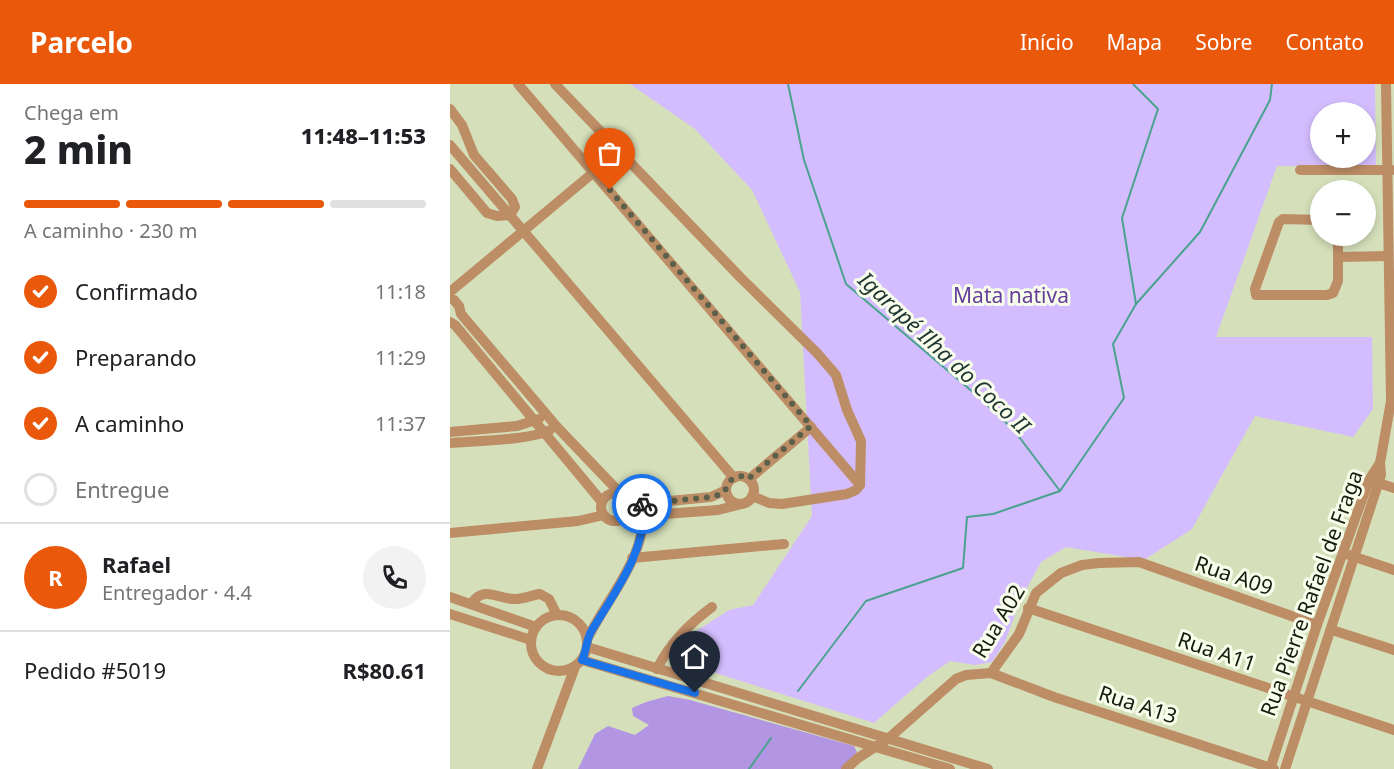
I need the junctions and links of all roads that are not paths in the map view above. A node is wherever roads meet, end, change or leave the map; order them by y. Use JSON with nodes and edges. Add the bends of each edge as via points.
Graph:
{"nodes":[{"id":1,"x":518,"y":84,"type":"edge"},
{"id":2,"x":555,"y":84,"type":"edge"},
{"id":3,"x":1386,"y":84,"type":"edge"},
{"id":4,"x":450,"y":109,"type":"edge"},
{"id":5,"x":450,"y":145,"type":"edge"},
{"id":6,"x":450,"y":169,"type":"edge"},
{"id":7,"x":1299,"y":170,"type":"dead end"},
{"id":8,"x":1391,"y":170,"type":"edge"},
{"id":9,"x":594,"y":172,"type":"junction"},
{"id":10,"x":1391,"y":187,"type":"edge"},
{"id":11,"x":510,"y":215,"type":"junction"},
{"id":12,"x":1310,"y":220,"type":"edge"},
{"id":13,"x":523,"y":230,"type":"junction"},
{"id":14,"x":1338,"y":246,"type":"edge"},
{"id":15,"x":1388,"y":256,"type":"junction"},
{"id":16,"x":1339,"y":257,"type":"junction"},
{"id":17,"x":451,"y":295,"type":"edge"},
{"id":18,"x":450,"y":313,"type":"edge"},
{"id":19,"x":450,"y":322,"type":"edge"},
{"id":20,"x":547,"y":415,"type":"junction"},
{"id":21,"x":535,"y":421,"type":"junction"},
{"id":22,"x":811,"y":426,"type":"junction"},
{"id":23,"x":556,"y":427,"type":"junction"},
{"id":24,"x":450,"y":432,"type":"edge"},
{"id":25,"x":545,"y":433,"type":"junction"},
{"id":26,"x":450,"y":443,"type":"edge"},
{"id":27,"x":1389,"y":446,"type":"edge"},
{"id":28,"x":734,"y":478,"type":"junction"},
{"id":29,"x":748,"y":479,"type":"junction"},
{"id":30,"x":1374,"y":481,"type":"junction"},
{"id":31,"x":860,"y":484,"type":"junction"},
{"id":32,"x":1394,"y":488,"type":"edge"},
{"id":33,"x":726,"y":490,"type":"junction"},
{"id":34,"x":621,"y":494,"type":"junction"},
{"id":35,"x":753,"y":496,"type":"junction"},
{"id":36,"x":602,"y":502,"type":"junction"},
{"id":37,"x":642,"y":504,"type":"junction"},
{"id":38,"x":742,"y":504,"type":"junction"},
{"id":39,"x":628,"y":505,"type":"junction"},
{"id":40,"x":604,"y":515,"type":"junction"},
{"id":41,"x":624,"y":517,"type":"junction"},
{"id":42,"x":644,"y":517,"type":"junction"},
{"id":43,"x":450,"y":534,"type":"edge"},
{"id":44,"x":784,"y":544,"type":"dead end"},
{"id":45,"x":1343,"y":554,"type":"junction"},
{"id":46,"x":1354,"y":557,"type":"junction"},
{"id":47,"x":633,"y":558,"type":"junction"},
{"id":48,"x":1139,"y":562,"type":"joint"},
{"id":49,"x":1394,"y":570,"type":"edge"},
{"id":50,"x":450,"y":597,"type":"edge"},
{"id":51,"x":471,"y":604,"type":"junction"},
{"id":52,"x":712,"y":608,"type":"dead end"},
{"id":53,"x":1028,"y":608,"type":"junction"},
{"id":54,"x":450,"y":614,"type":"edge"},
{"id":55,"x":557,"y":615,"type":"junction"},
{"id":56,"x":1317,"y":625,"type":"junction"},
{"id":57,"x":536,"y":627,"type":"junction"},
{"id":58,"x":1332,"y":630,"type":"junction"},
{"id":59,"x":531,"y":640,"type":"junction"},
{"id":60,"x":587,"y":644,"type":"junction"},
{"id":61,"x":1394,"y":650,"type":"edge"},
{"id":62,"x":578,"y":663,"type":"junction"},
{"id":63,"x":657,"y":669,"type":"junction"},
{"id":64,"x":991,"y":673,"type":"junction"},
{"id":65,"x":1294,"y":697,"type":"junction"},
{"id":66,"x":1308,"y":702,"type":"junction"},
{"id":67,"x":1394,"y":730,"type":"edge"},
{"id":68,"x":889,"y":738,"type":"junction"},
{"id":69,"x":876,"y":746,"type":"junction"},
{"id":70,"x":537,"y":769,"type":"edge"},
{"id":71,"x":846,"y":769,"type":"edge"},
{"id":72,"x":950,"y":769,"type":"edge"},
{"id":73,"x":988,"y":769,"type":"edge"},
{"id":74,"x":1271,"y":769,"type":"edge"},
{"id":75,"x":1285,"y":769,"type":"edge"}],
"edges":[{"from":1,"to":9,"type":"street"},
{"from":2,"to":31,"type":"street","via":[[836,375],[861,441]]},
{"from":3,"to":8,"type":"street","name":"Rua Pierre Rafael de Fraga"},
{"from":4,"to":11,"type":"street","via":[[462,125],[474,155],[512,199],[515,207]]},
{"from":5,"to":11,"type":"street"},
{"from":6,"to":11,"type":"street","via":[[487,213]]},
{"from":7,"to":8,"type":"street"},
{"from":8,"to":10,"type":"street","name":"Rua Pierre Rafael de Fraga"},
{"from":9,"to":13,"type":"street"},
{"from":9,"to":22,"type":"street"},
{"from":10,"to":15,"type":"street","name":"Rua Pierre Rafael de Fraga"},
{"from":11,"to":13,"type":"street"},
{"from":12,"to":16,"type":"street","via":[[1279,222],[1256,295],[1327,296],[1333,293],[1338,281]]},
{"from":13,"to":17,"type":"street"},
{"from":13,"to":28,"type":"street"},
{"from":14,"to":16,"type":"street"},
{"from":15,"to":16,"type":"street"},
{"from":15,"to":27,"type":"street","name":"Rua Pierre Rafael de Fraga"},
{"from":17,"to":18,"type":"street"},
{"from":17,"to":20,"type":"street","via":[[461,314]]},
{"from":19,"to":21,"type":"street"},
{"from":20,"to":21,"type":"street"},
{"from":20,"to":23,"type":"street"},
{"from":21,"to":24,"type":"street"},
{"from":21,"to":25,"type":"street"},
{"from":22,"to":29,"type":"street"},
{"from":22,"to":31,"type":"street"},
{"from":23,"to":25,"type":"street"},
{"from":23,"to":34,"type":"street"},
{"from":25,"to":26,"type":"street"},
{"from":25,"to":36,"type":"street"},
{"from":27,"to":30,"type":"street","name":"Rua Pierre Rafael de Fraga"},
{"from":28,"to":29,"type":"street"},
{"from":28,"to":33,"type":"street"},
{"from":29,"to":35,"type":"street"},
{"from":30,"to":32,"type":"street"},
{"from":30,"to":45,"type":"street","name":"Rua Pierre Rafael de Fraga"},
{"from":30,"to":46,"type":"street","name":"Rua Pierre Rafael de Fraga"},
{"from":31,"to":35,"type":"street","via":[[847,494],[782,504]]},
{"from":33,"to":37,"type":"street","via":[[711,497]]},
{"from":33,"to":38,"type":"street","via":[[733,502]]},
{"from":34,"to":36,"type":"street","via":[[608,495]]},
{"from":34,"to":39,"type":"street"},
{"from":35,"to":38,"type":"street"},
{"from":36,"to":40,"type":"street"},
{"from":37,"to":39,"type":"street"},
{"from":37,"to":42,"type":"street"},
{"from":38,"to":42,"type":"street"},
{"from":39,"to":41,"type":"street"},
{"from":40,"to":41,"type":"street","via":[[614,520]]},
{"from":40,"to":43,"type":"street"},
{"from":41,"to":42,"type":"street"},
{"from":42,"to":47,"type":"street"},
{"from":44,"to":47,"type":"street"},
{"from":45,"to":46,"type":"street"},
{"from":45,"to":56,"type":"street","name":"Rua Pierre Rafael de Fraga"},
{"from":46,"to":49,"type":"street"},
{"from":46,"to":58,"type":"street","name":"Rua Pierre Rafael de Fraga"},
{"from":47,"to":60,"type":"street"},
{"from":48,"to":53,"type":"street","name":"Rua A02","via":[[1113,561],[1070,568],[1036,593]]},
{"from":48,"to":56,"type":"street","name":"Rua A09"},
{"from":50,"to":51,"type":"street"},
{"from":51,"to":55,"type":"street","via":[[485,594],[518,600],[540,594],[549,599]]},
{"from":51,"to":57,"type":"street"},
{"from":52,"to":63,"type":"street","via":[[672,642]]},
{"from":53,"to":64,"type":"street","name":"Rua A02","via":[[1018,634]]},
{"from":53,"to":65,"type":"street","name":"Rua A11"},
{"from":54,"to":59,"type":"street"},
{"from":55,"to":57,"type":"street"},
{"from":55,"to":60,"type":"street","via":[[574,619],[585,632]]},
{"from":56,"to":65,"type":"street","name":"Rua Pierre Rafael de Fraga"},
{"from":57,"to":59,"type":"street"},
{"from":58,"to":61,"type":"street"},
{"from":58,"to":66,"type":"street","name":"Rua Pierre Rafael de Fraga"},
{"from":59,"to":62,"type":"street","via":[[534,656],[544,668],[560,672]]},
{"from":60,"to":62,"type":"street"},
{"from":60,"to":63,"type":"street"},
{"from":62,"to":69,"type":"street"},
{"from":62,"to":70,"type":"street"},
{"from":63,"to":68,"type":"street"},
{"from":64,"to":68,"type":"street","name":"Rua A02","via":[[956,679]]},
{"from":64,"to":74,"type":"street","name":"Rua A13"},
{"from":65,"to":66,"type":"street","name":"Rua A11"},
{"from":65,"to":74,"type":"street","name":"Rua Pierre Rafael de Fraga"},
{"from":66,"to":67,"type":"street","name":"Rua A11"},
{"from":66,"to":75,"type":"street","name":"Rua Pierre Rafael de Fraga"},
{"from":68,"to":69,"type":"street","name":"Rua A02"},
{"from":68,"to":73,"type":"street"},
{"from":69,"to":71,"type":"street","name":"Rua A02"},
{"from":69,"to":72,"type":"street"}]}
